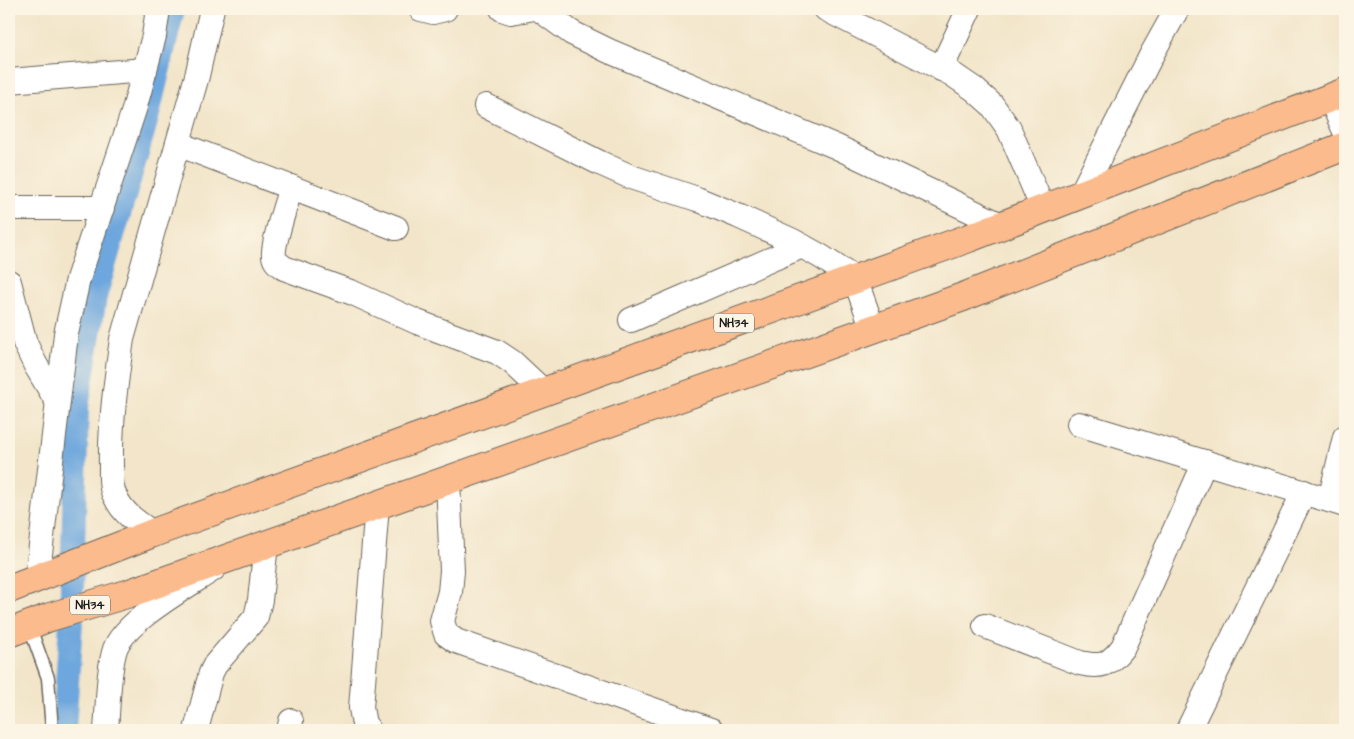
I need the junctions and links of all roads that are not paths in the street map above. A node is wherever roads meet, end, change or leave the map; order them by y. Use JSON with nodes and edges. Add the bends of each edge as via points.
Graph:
{"nodes":[{"id":1,"x":158,"y":9,"type":"edge"},
{"id":2,"x":212,"y":9,"type":"edge"},
{"id":3,"x":421,"y":9,"type":"edge"},
{"id":4,"x":444,"y":9,"type":"edge"},
{"id":5,"x":502,"y":9,"type":"edge"},
{"id":6,"x":529,"y":9,"type":"edge"},
{"id":7,"x":540,"y":9,"type":"edge"},
{"id":8,"x":826,"y":9,"type":"edge"},
{"id":9,"x":969,"y":9,"type":"edge"},
{"id":10,"x":1177,"y":9,"type":"edge"},
{"id":11,"x":941,"y":68,"type":"junction"},
{"id":12,"x":145,"y":70,"type":"junction"},
{"id":13,"x":9,"y":81,"type":"edge"},
{"id":14,"x":1337,"y":95,"type":"edge"},
{"id":15,"x":486,"y":106,"type":"dead end"},
{"id":16,"x":1345,"y":132,"type":"edge"},
{"id":17,"x":178,"y":144,"type":"junction"},
{"id":18,"x":1345,"y":146,"type":"edge"},
{"id":19,"x":291,"y":187,"type":"junction"},
{"id":20,"x":1081,"y":194,"type":"junction"},
{"id":21,"x":9,"y":208,"type":"edge"},
{"id":22,"x":102,"y":208,"type":"junction"},
{"id":23,"x":1043,"y":209,"type":"junction"},
{"id":24,"x":1001,"y":226,"type":"junction"},
{"id":25,"x":396,"y":228,"type":"dead end"},
{"id":26,"x":802,"y":246,"type":"junction"},
{"id":27,"x":855,"y":279,"type":"junction"},
{"id":28,"x":9,"y":282,"type":"edge"},
{"id":29,"x":631,"y":320,"type":"dead end"},
{"id":30,"x":873,"y":329,"type":"junction"},
{"id":31,"x":544,"y":392,"type":"junction"},
{"id":32,"x":57,"y":401,"type":"junction"},
{"id":33,"x":1079,"y":424,"type":"dead end"},
{"id":34,"x":1345,"y":437,"type":"edge"},
{"id":35,"x":1205,"y":462,"type":"junction"},
{"id":36,"x":448,"y":480,"type":"junction"},
{"id":37,"x":1304,"y":492,"type":"junction"},
{"id":38,"x":1337,"y":502,"type":"edge"},
{"id":39,"x":377,"y":505,"type":"junction"},
{"id":40,"x":153,"y":533,"type":"junction"},
{"id":41,"x":266,"y":544,"type":"junction"},
{"id":42,"x":234,"y":556,"type":"junction"},
{"id":43,"x":44,"y":576,"type":"junction"},
{"id":44,"x":9,"y":589,"type":"edge"},
{"id":45,"x":29,"y":625,"type":"edge"},
{"id":46,"x":985,"y":626,"type":"dead end"},
{"id":47,"x":1189,"y":728,"type":"dead end"},
{"id":48,"x":52,"y":730,"type":"edge"},
{"id":49,"x":106,"y":730,"type":"edge"},
{"id":50,"x":196,"y":730,"type":"edge"},
{"id":51,"x":369,"y":730,"type":"edge"},
{"id":52,"x":711,"y":730,"type":"edge"}],
"edges":[{"from":1,"to":12,"type":"street"},
{"from":2,"to":17,"type":"street","via":[[198,76]]},
{"from":3,"to":4,"type":"street","via":[[433,12]]},
{"from":5,"to":6,"type":"street","via":[[511,12]]},
{"from":7,"to":24,"type":"street","via":[[572,33],[608,51],[837,147]]},
{"from":8,"to":11,"type":"street"},
{"from":9,"to":11,"type":"street"},
{"from":10,"to":20,"type":"street"},
{"from":11,"to":23,"type":"street","via":[[992,105],[1009,129]]},
{"from":12,"to":13,"type":"street"},
{"from":12,"to":22,"type":"street"},
{"from":14,"to":16,"type":"street"},
{"from":14,"to":20,"type":"highway","number":"NH34"},
{"from":15,"to":26,"type":"street","via":[[600,164],[730,212]]},
{"from":17,"to":19,"type":"street"},
{"from":17,"to":40,"type":"street","via":[[122,339],[110,443],[114,496],[132,520]]},
{"from":18,"to":30,"type":"highway","number":"NH34","via":[[963,297]]},
{"from":19,"to":25,"type":"street"},
{"from":19,"to":31,"type":"street","via":[[274,254],[284,268],[497,352]]},
{"from":20,"to":23,"type":"highway","number":"NH34"},
{"from":21,"to":22,"type":"street"},
{"from":22,"to":32,"type":"street","via":[[76,288]]},
{"from":23,"to":24,"type":"highway","number":"NH34"},
{"from":24,"to":27,"type":"highway","number":"NH34"},
{"from":26,"to":27,"type":"street"},
{"from":26,"to":29,"type":"street"},
{"from":27,"to":30,"type":"street"},
{"from":27,"to":31,"type":"highway","number":"NH34"},
{"from":28,"to":32,"type":"street","via":[[25,342]]},
{"from":30,"to":36,"type":"highway","number":"NH34"},
{"from":31,"to":40,"type":"highway","number":"NH34"},
{"from":32,"to":43,"type":"street"},
{"from":33,"to":35,"type":"street"},
{"from":34,"to":38,"type":"street"},
{"from":35,"to":37,"type":"street"},
{"from":35,"to":46,"type":"street","via":[[1122,647],[1114,658],[1103,665],[1080,663]]},
{"from":36,"to":39,"type":"highway","number":"NH34"},
{"from":36,"to":52,"type":"street","via":[[452,571],[442,621],[446,634],[456,641]]},
{"from":37,"to":38,"type":"street"},
{"from":37,"to":47,"type":"street"},
{"from":39,"to":41,"type":"highway","number":"NH34"},
{"from":39,"to":51,"type":"street","via":[[361,708],[364,724]]},
{"from":40,"to":43,"type":"highway","number":"NH34"},
{"from":41,"to":42,"type":"highway","number":"NH34"},
{"from":41,"to":50,"type":"street","via":[[256,617],[210,673]]},
{"from":42,"to":45,"type":"highway","number":"NH34"},
{"from":42,"to":49,"type":"street","via":[[124,633],[115,649]]},
{"from":43,"to":44,"type":"highway","number":"NH34"},
{"from":45,"to":48,"type":"lane","via":[[48,678]]}]}
